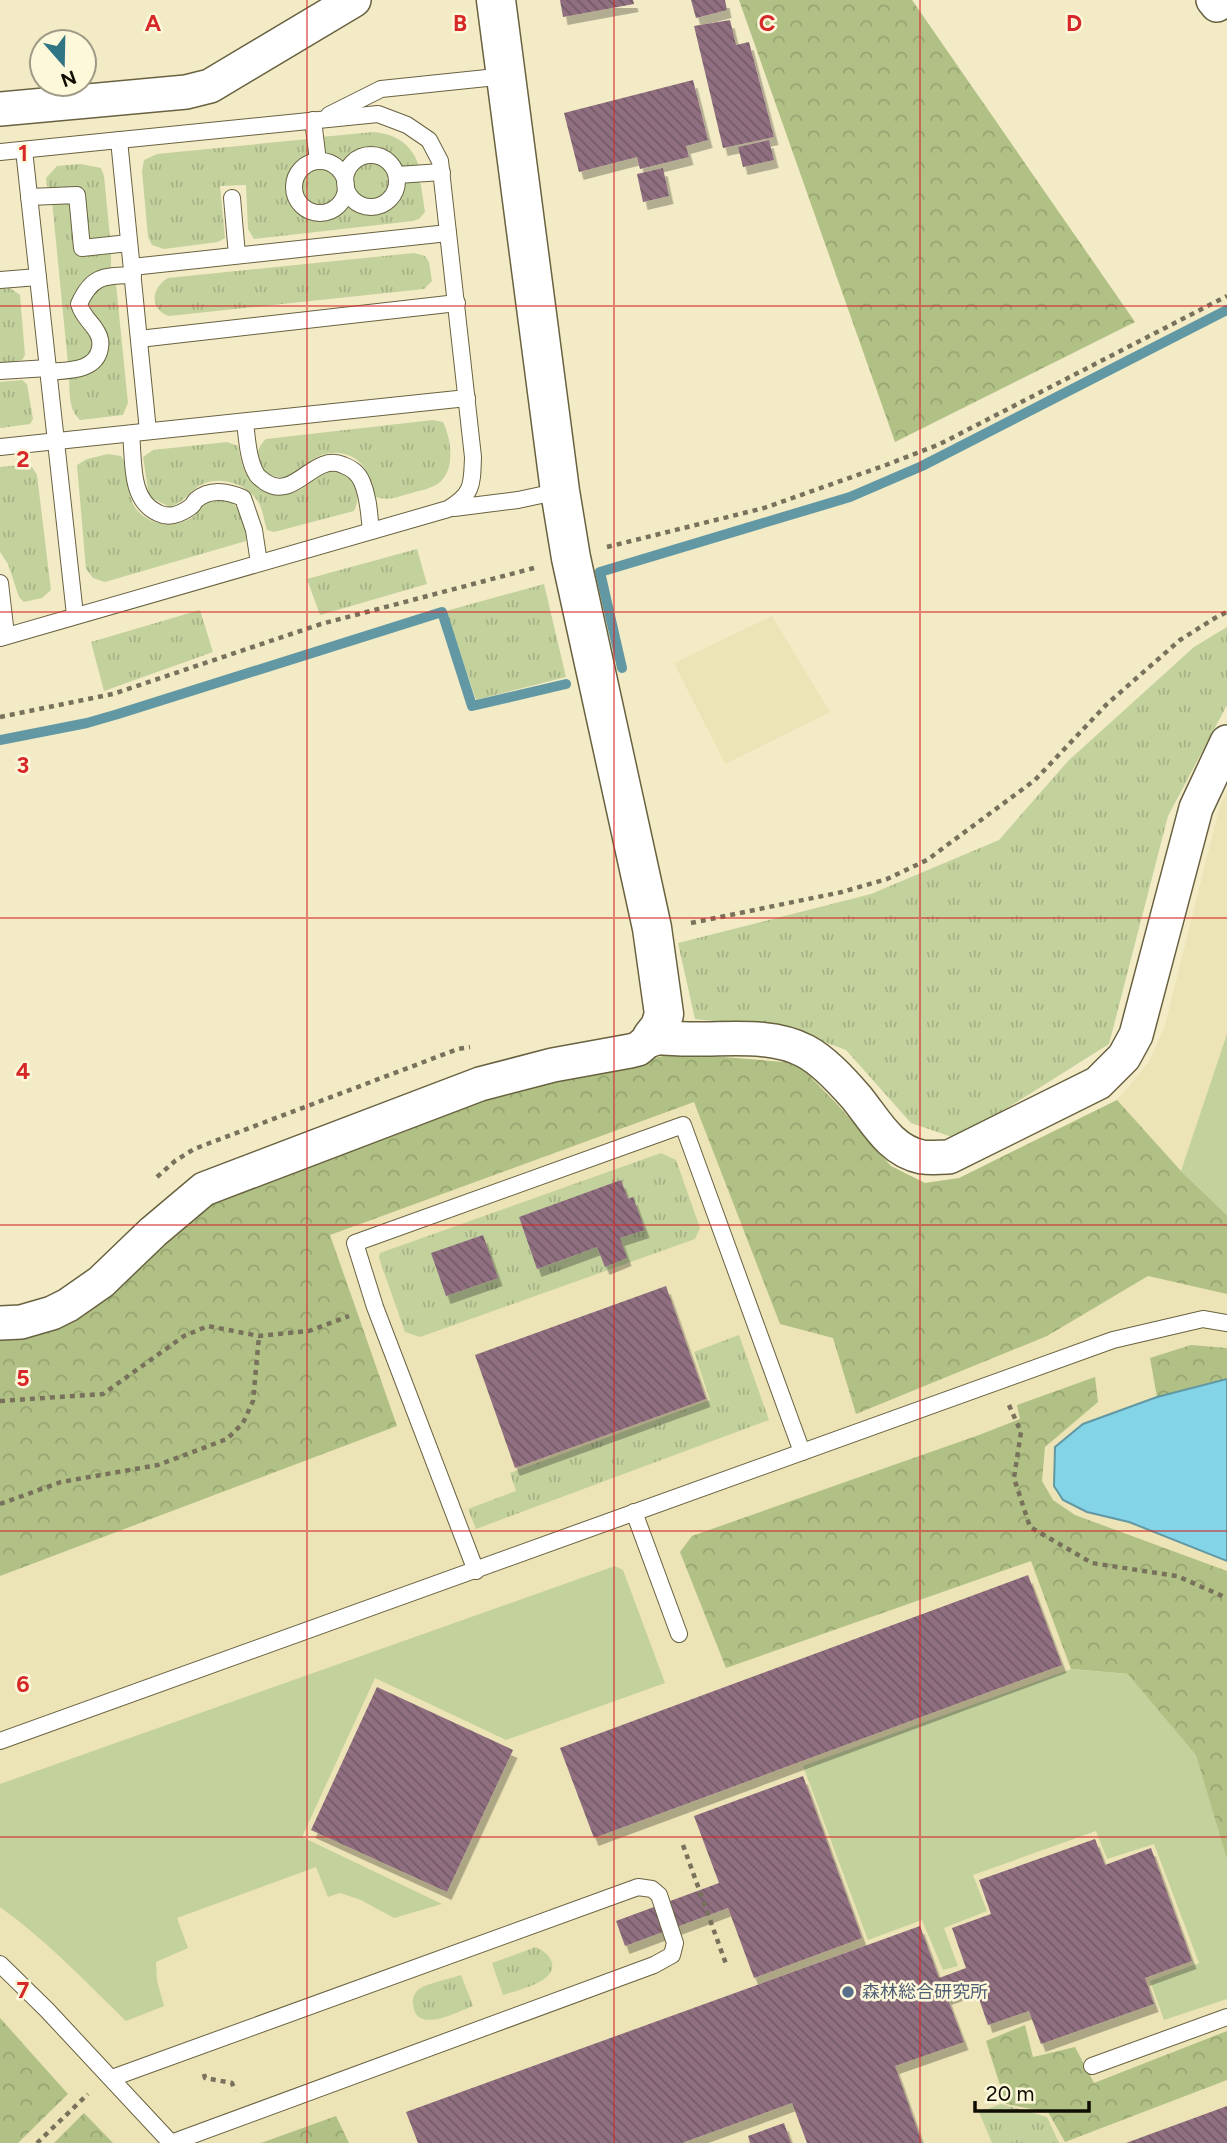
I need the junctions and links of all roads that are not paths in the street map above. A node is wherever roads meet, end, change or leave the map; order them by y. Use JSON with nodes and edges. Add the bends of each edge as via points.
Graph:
{"nodes":[{"id":1,"x":354,"y":0,"type":"edge"},
{"id":2,"x":496,"y":0,"type":"edge"},
{"id":3,"x":507,"y":76,"type":"junction"},
{"id":4,"x":0,"y":109,"type":"edge"},
{"id":5,"x":317,"y":120,"type":"junction"},
{"id":6,"x":119,"y":140,"type":"junction"},
{"id":7,"x":24,"y":150,"type":"junction"},
{"id":8,"x":0,"y":152,"type":"edge"},
{"id":9,"x":318,"y":161,"type":"junction"},
{"id":10,"x":442,"y":172,"type":"junction"},
{"id":11,"x":397,"y":175,"type":"junction"},
{"id":12,"x":345,"y":184,"type":"junction"},
{"id":13,"x":29,"y":197,"type":"junction"},
{"id":14,"x":232,"y":198,"type":"dead end"},
{"id":15,"x":448,"y":233,"type":"junction"},
{"id":16,"x":129,"y":243,"type":"junction"},
{"id":17,"x":237,"y":255,"type":"junction"},
{"id":18,"x":132,"y":271,"type":"junction"},
{"id":19,"x":38,"y":277,"type":"junction"},
{"id":20,"x":0,"y":280,"type":"edge"},
{"id":21,"x":457,"y":303,"type":"junction"},
{"id":22,"x":139,"y":339,"type":"junction"},
{"id":23,"x":48,"y":370,"type":"junction"},
{"id":24,"x":0,"y":371,"type":"edge"},
{"id":25,"x":467,"y":397,"type":"junction"},
{"id":26,"x":245,"y":422,"type":"junction"},
{"id":27,"x":148,"y":431,"type":"junction"},
{"id":28,"x":131,"y":434,"type":"junction"},
{"id":29,"x":56,"y":442,"type":"junction"},
{"id":30,"x":0,"y":447,"type":"edge"},
{"id":31,"x":560,"y":491,"type":"junction"},
{"id":32,"x":448,"y":509,"type":"junction"},
{"id":33,"x":371,"y":531,"type":"junction"},
{"id":34,"x":259,"y":563,"type":"junction"},
{"id":35,"x":0,"y":583,"type":"edge"},
{"id":36,"x":75,"y":615,"type":"junction"},
{"id":37,"x":3,"y":637,"type":"edge"},
{"id":38,"x":1227,"y":742,"type":"edge"},
{"id":39,"x":652,"y":1037,"type":"junction"},
{"id":40,"x":0,"y":1323,"type":"edge"},
{"id":41,"x":1227,"y":1323,"type":"edge"},
{"id":42,"x":802,"y":1452,"type":"junction"},
{"id":43,"x":634,"y":1512,"type":"junction"},
{"id":44,"x":476,"y":1571,"type":"junction"},
{"id":45,"x":680,"y":1634,"type":"dead end"},
{"id":46,"x":0,"y":1741,"type":"edge"},
{"id":47,"x":0,"y":1964,"type":"edge"},
{"id":48,"x":1227,"y":2017,"type":"edge"},
{"id":49,"x":1092,"y":2066,"type":"dead end"},
{"id":50,"x":112,"y":2078,"type":"junction"}],
"edges":[{"from":1,"to":4,"type":"street","via":[[221,81],[198,90]]},
{"from":2,"to":3,"type":"street"},
{"from":3,"to":5,"type":"lane","via":[[381,89]]},
{"from":3,"to":31,"type":"street"},
{"from":5,"to":6,"type":"lane"},
{"from":5,"to":9,"type":"lane"},
{"from":5,"to":10,"type":"lane","via":[[378,114],[407,125],[429,140]]},
{"from":6,"to":7,"type":"lane"},
{"from":6,"to":16,"type":"lane"},
{"from":7,"to":8,"type":"lane"},
{"from":7,"to":13,"type":"lane"},
{"from":9,"to":12,"type":"lane","via":[[340,169]]},
{"from":9,"to":12,"type":"lane","via":[[296,174],[294,192],[303,207],[328,212],[342,201]]},
{"from":10,"to":11,"type":"lane"},
{"from":10,"to":15,"type":"lane"},
{"from":11,"to":12,"type":"lane","via":[[380,156],[362,156],[349,167]]},
{"from":11,"to":12,"type":"lane","via":[[391,199],[376,206],[359,204]]},
{"from":13,"to":16,"type":"lane","via":[[78,195],[82,248]]},
{"from":13,"to":19,"type":"lane"},
{"from":14,"to":17,"type":"lane"},
{"from":15,"to":17,"type":"lane"},
{"from":15,"to":21,"type":"lane"},
{"from":16,"to":18,"type":"lane"},
{"from":17,"to":18,"type":"lane"},
{"from":18,"to":22,"type":"lane"},
{"from":18,"to":23,"type":"lane","via":[[98,279],[86,288],[79,304],[100,341],[93,363]]},
{"from":19,"to":20,"type":"lane"},
{"from":19,"to":23,"type":"lane"},
{"from":21,"to":22,"type":"lane"},
{"from":21,"to":25,"type":"lane"},
{"from":22,"to":27,"type":"lane"},
{"from":23,"to":24,"type":"lane"},
{"from":23,"to":29,"type":"lane"},
{"from":25,"to":26,"type":"lane"},
{"from":25,"to":32,"type":"lane","via":[[472,482],[463,500]]},
{"from":26,"to":27,"type":"lane"},
{"from":26,"to":33,"type":"lane","via":[[257,476],[269,484],[282,488],[295,483],[320,464],[338,462],[354,469],[367,497]]},
{"from":27,"to":28,"type":"lane"},
{"from":28,"to":29,"type":"lane"},
{"from":28,"to":34,"type":"lane","via":[[140,498],[164,516],[191,508],[197,499],[212,492],[243,498]]},
{"from":29,"to":30,"type":"lane"},
{"from":29,"to":36,"type":"lane"},
{"from":31,"to":32,"type":"lane"},
{"from":31,"to":39,"type":"street","via":[[652,928],[664,1014]]},
{"from":32,"to":33,"type":"lane"},
{"from":33,"to":34,"type":"lane"},
{"from":34,"to":36,"type":"lane"},
{"from":35,"to":37,"type":"lane"},
{"from":36,"to":37,"type":"lane"},
{"from":38,"to":39,"type":"street","via":[[1196,807],[1136,1035],[1124,1057],[1098,1083],[949,1157],[922,1157],[901,1149],[881,1131],[838,1077],[807,1052],[784,1042]]},
{"from":39,"to":40,"type":"street","via":[[638,1049],[480,1084],[204,1189],[102,1282],[68,1305],[21,1322]]},
{"from":41,"to":42,"type":"lane","via":[[1203,1319],[1113,1340]]},
{"from":42,"to":43,"type":"lane"},
{"from":42,"to":44,"type":"lane","via":[[683,1125],[355,1243]]},
{"from":43,"to":44,"type":"lane"},
{"from":43,"to":45,"type":"lane"},
{"from":44,"to":46,"type":"lane"},
{"from":47,"to":50,"type":"lane"},
{"from":48,"to":49,"type":"lane"},
{"from":50,"to":50,"type":"lane","via":[[171,2143],[654,1965],[672,1955],[676,1943],[659,1895],[638,1887]]}]}
